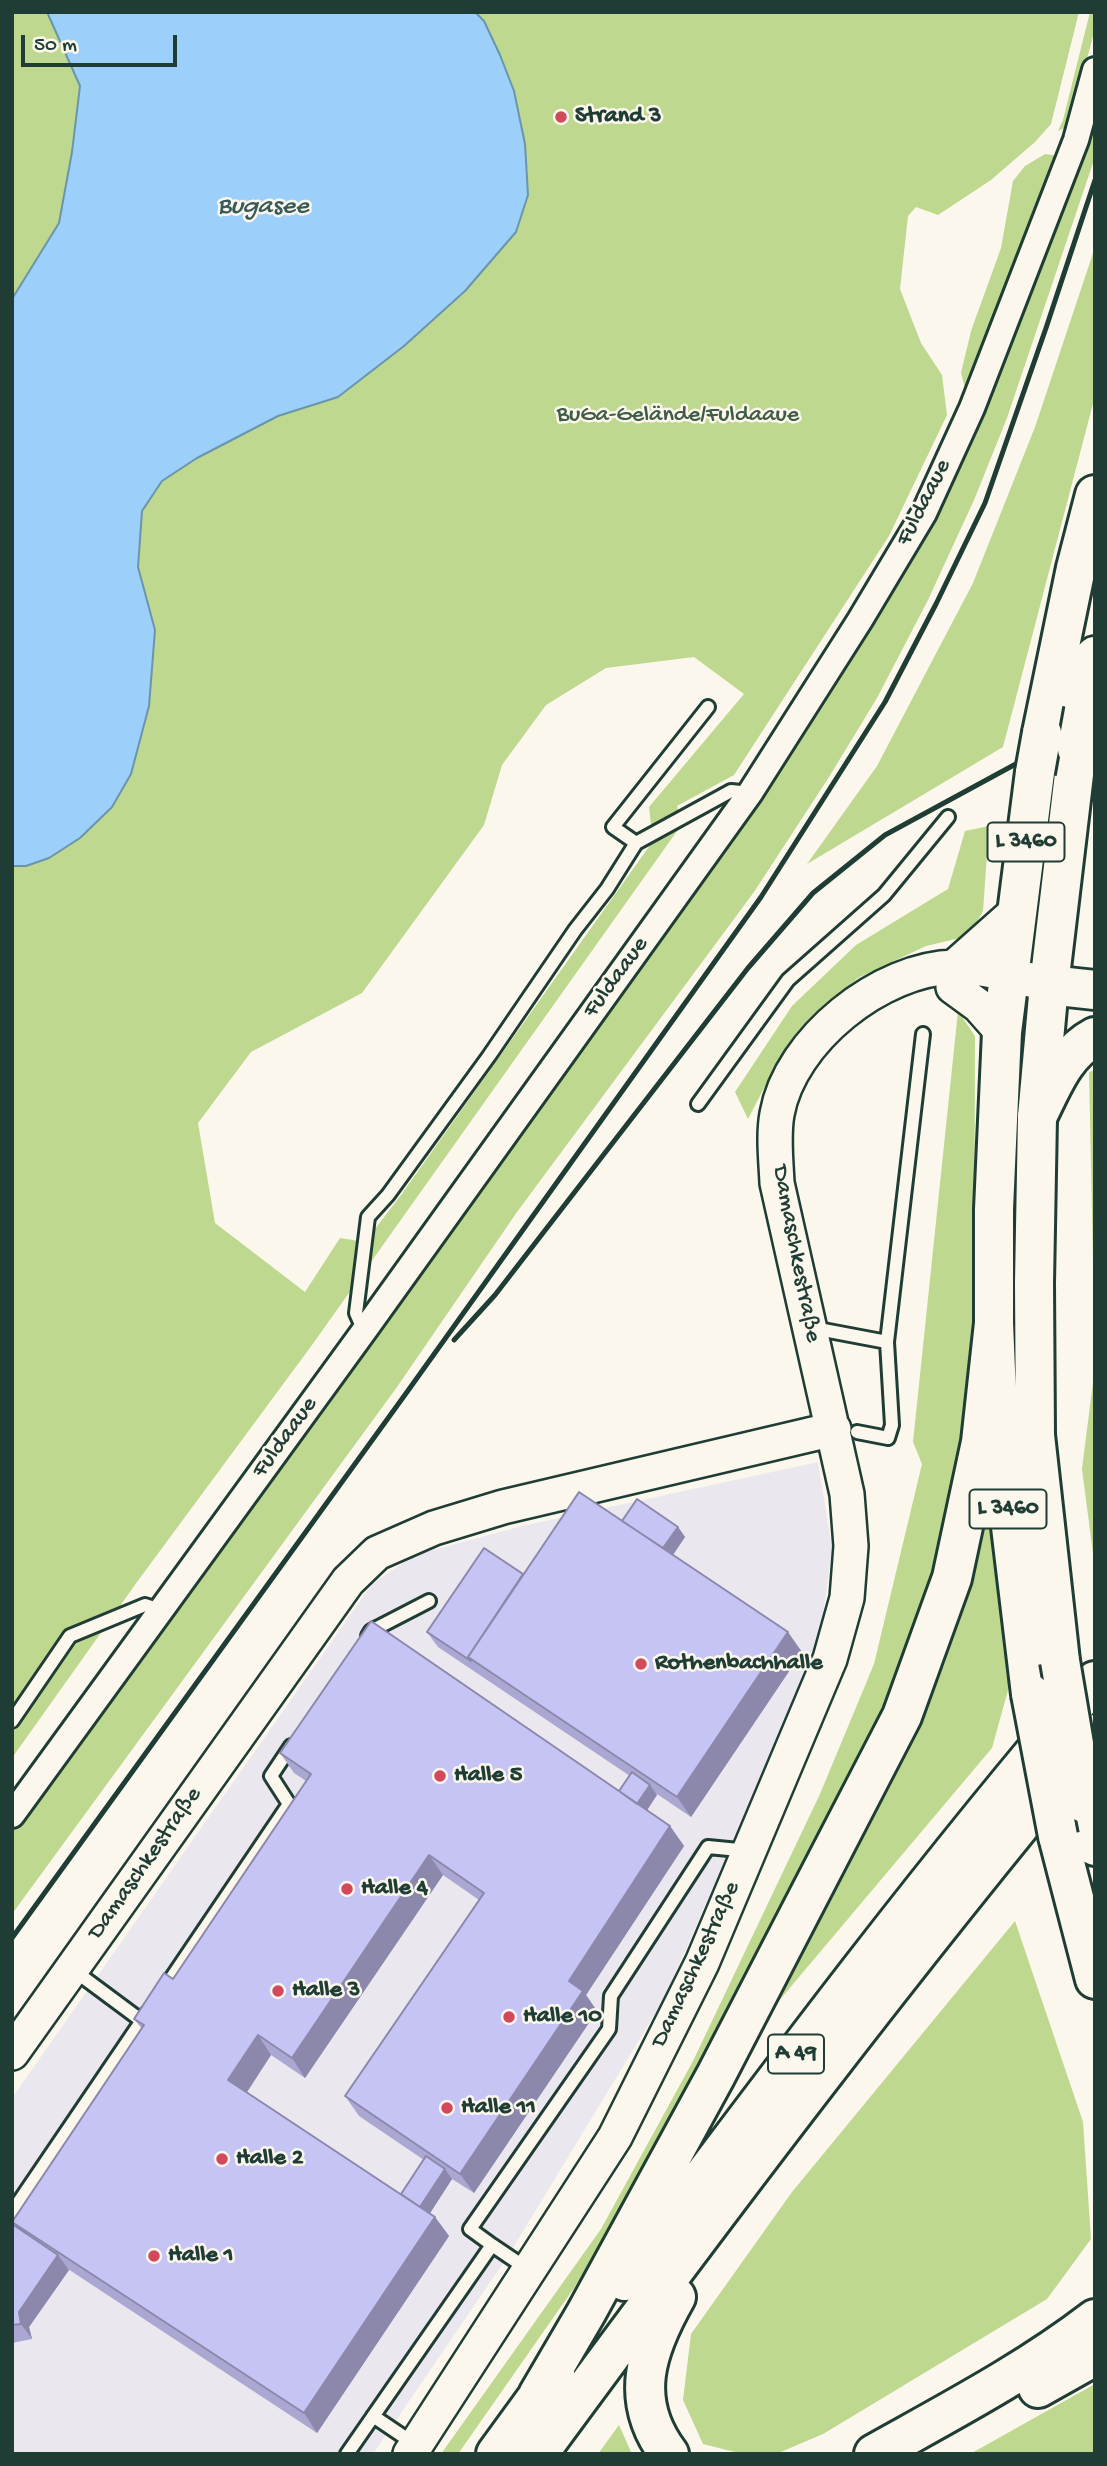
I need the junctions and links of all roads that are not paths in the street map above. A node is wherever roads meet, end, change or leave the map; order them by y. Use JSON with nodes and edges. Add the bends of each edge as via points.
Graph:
{"nodes":[{"id":1,"x":1095,"y":70,"type":"edge"},
{"id":2,"x":1095,"y":495,"type":"edge"},
{"id":3,"x":1095,"y":656,"type":"edge"},
{"id":4,"x":708,"y":707,"type":"dead end"},
{"id":5,"x":750,"y":793,"type":"junction"},
{"id":6,"x":948,"y":817,"type":"dead end"},
{"id":7,"x":636,"y":844,"type":"junction"},
{"id":8,"x":1017,"y":911,"type":"junction"},
{"id":9,"x":954,"y":977,"type":"junction"},
{"id":10,"x":1008,"y":980,"type":"junction"},
{"id":11,"x":1049,"y":985,"type":"junction"},
{"id":12,"x":1095,"y":990,"type":"edge"},
{"id":13,"x":1002,"y":1031,"type":"junction"},
{"id":14,"x":923,"y":1034,"type":"dead end"},
{"id":15,"x":1095,"y":1037,"type":"edge"},
{"id":16,"x":698,"y":1104,"type":"dead end"},
{"id":17,"x":1037,"y":1117,"type":"junction"},
{"id":18,"x":994,"y":1323,"type":"junction"},
{"id":19,"x":809,"y":1327,"type":"junction"},
{"id":20,"x":364,"y":1331,"type":"junction"},
{"id":21,"x":887,"y":1342,"type":"junction"},
{"id":22,"x":846,"y":1431,"type":"junction"},
{"id":23,"x":429,"y":1601,"type":"dead end"},
{"id":24,"x":160,"y":1610,"type":"junction"},
{"id":25,"x":363,"y":1642,"type":"edge"},
{"id":26,"x":1095,"y":1681,"type":"edge"},
{"id":27,"x":12,"y":1721,"type":"edge"},
{"id":28,"x":302,"y":1731,"type":"edge"},
{"id":29,"x":1095,"y":1734,"type":"edge"},
{"id":30,"x":12,"y":1815,"type":"edge"},
{"id":31,"x":1095,"y":1846,"type":"edge"},
{"id":32,"x":749,"y":1851,"type":"junction"},
{"id":33,"x":71,"y":1969,"type":"junction"},
{"id":34,"x":1095,"y":1979,"type":"edge"},
{"id":35,"x":142,"y":2021,"type":"junction"},
{"id":36,"x":12,"y":2053,"type":"edge"},
{"id":37,"x":769,"y":2146,"type":"junction"},
{"id":38,"x":12,"y":2212,"type":"edge"},
{"id":39,"x":492,"y":2245,"type":"junction"},
{"id":40,"x":529,"y":2270,"type":"junction"},
{"id":41,"x":1095,"y":2319,"type":"edge"},
{"id":42,"x":1095,"y":2356,"type":"edge"},
{"id":43,"x":538,"y":2395,"type":"junction"},
{"id":44,"x":373,"y":2416,"type":"junction"},
{"id":45,"x":413,"y":2450,"type":"edge"},
{"id":46,"x":347,"y":2454,"type":"edge"},
{"id":47,"x":496,"y":2454,"type":"edge"},
{"id":48,"x":538,"y":2454,"type":"edge"},
{"id":49,"x":669,"y":2454,"type":"edge"},
{"id":50,"x":874,"y":2454,"type":"edge"},
{"id":51,"x":920,"y":2454,"type":"edge"}],
"edges":[{"from":1,"to":5,"type":"street","name":"Fuldaaue","via":[[1071,153],[971,408],[924,513]]},
{"from":2,"to":8,"type":"main road","number":"L 3460","bridge":true,"via":[[1042,733]]},
{"from":3,"to":11,"type":"main road","number":"L 3460","bridge":true,"via":[[1077,749]]},
{"from":4,"to":7,"type":"lane","via":[[613,827]]},
{"from":5,"to":7,"type":"lane","via":[[731,791]]},
{"from":5,"to":20,"type":"street","name":"Fuldaaue"},
{"from":6,"to":16,"type":"lane","via":[[884,895],[788,980]]},
{"from":7,"to":20,"type":"lane","via":[[489,1056],[368,1217],[356,1313]]},
{"from":8,"to":9,"type":"street","name":"Damaschkestraße"},
{"from":8,"to":10,"type":"main road","number":"L 3460"},
{"from":9,"to":10,"type":"street","name":"Damaschkestraße"},
{"from":9,"to":13,"type":"street"},
{"from":9,"to":19,"type":"street","name":"Damaschkestraße","via":[[841,1014],[811,1042],[787,1084],[777,1113],[777,1183]]},
{"from":10,"to":11,"type":"street","name":"Damaschkestraße"},
{"from":10,"to":13,"type":"main road","number":"L 3460"},
{"from":11,"to":12,"type":"main road"},
{"from":11,"to":17,"type":"main road","number":"L 3460"},
{"from":13,"to":18,"type":"main road","number":"L 3460"},
{"from":14,"to":21,"type":"lane"},
{"from":15,"to":17,"type":"main road","via":[[1065,1062]]},
{"from":17,"to":31,"type":"main road","number":"L 3460","bridge":true,"via":[[1035,1435],[1060,1661]]},
{"from":18,"to":34,"type":"main road","number":"L 3460","bridge":true,"via":[[999,1419],[1031,1695],[1058,1836]]},
{"from":18,"to":43,"type":"main road","via":[[981,1442],[952,1578],[902,1716],[716,2075]]},
{"from":19,"to":21,"type":"lane"},
{"from":19,"to":22,"type":"street","name":"Damaschkestraße"},
{"from":20,"to":24,"type":"street","name":"Fuldaaue"},
{"from":21,"to":22,"type":"lane","via":[[892,1425],[888,1438]]},
{"from":22,"to":32,"type":"street","name":"Damaschkestraße","via":[[851,1546],[847,1598],[830,1659]]},
{"from":22,"to":33,"type":"street","name":"Damaschkestraße","via":[[503,1507],[434,1528],[377,1553],[348,1581]]},
{"from":23,"to":25,"type":"lane","via":[[371,1631]]},
{"from":24,"to":27,"type":"lane","via":[[145,1605],[70,1636]]},
{"from":24,"to":30,"type":"street","name":"Fuldaaue"},
{"from":26,"to":43,"type":"main road","number":"A 49","via":[[1007,1783],[861,1970]]},
{"from":28,"to":35,"type":"lane","via":[[271,1776],[289,1804]]},
{"from":29,"to":37,"type":"main road","number":"A 49"},
{"from":32,"to":39,"type":"lane","via":[[708,1847],[611,1996],[608,2029],[470,2229]]},
{"from":32,"to":40,"type":"street","name":"Damaschkestraße","via":[[702,1963],[615,2137]]},
{"from":33,"to":35,"type":"lane"},
{"from":33,"to":36,"type":"street","name":"Damaschkestraße"},
{"from":35,"to":38,"type":"lane"},
{"from":37,"to":48,"type":"main road","number":"A 49"},
{"from":37,"to":49,"type":"main road","via":[[686,2280],[652,2345],[646,2403],[655,2432]]},
{"from":39,"to":40,"type":"lane"},
{"from":39,"to":44,"type":"lane"},
{"from":40,"to":45,"type":"street","name":"Damaschkestraße"},
{"from":41,"to":50,"type":"main road","via":[[1062,2345]]},
{"from":42,"to":51,"type":"main road"},
{"from":43,"to":47,"type":"main road","number":"A 49"},
{"from":44,"to":45,"type":"lane"},
{"from":44,"to":46,"type":"lane"}]}
